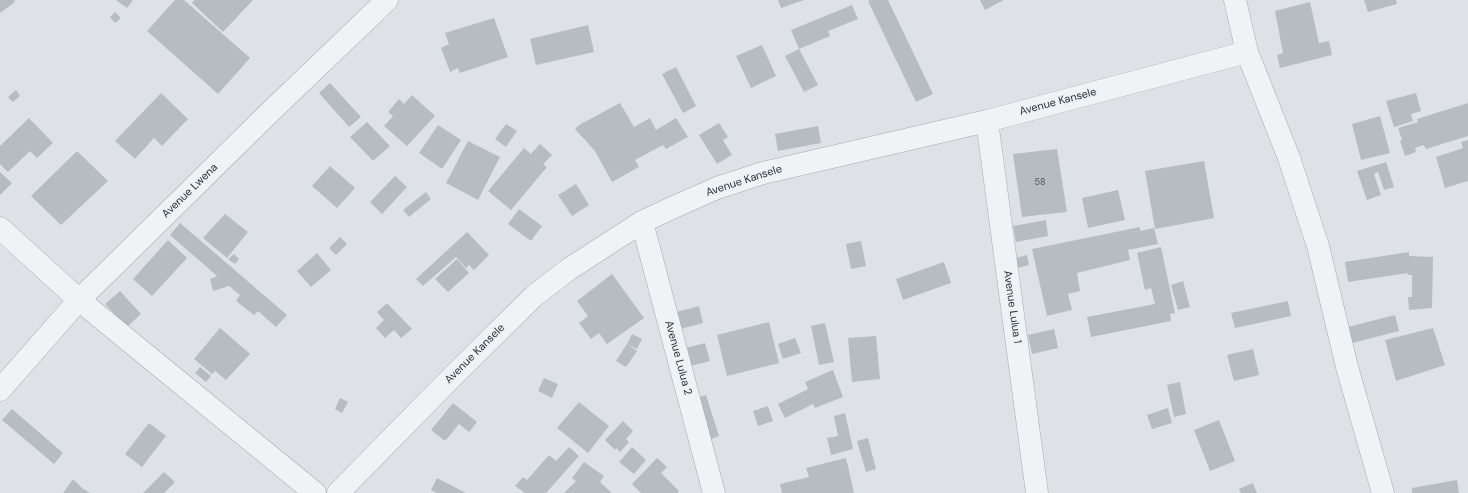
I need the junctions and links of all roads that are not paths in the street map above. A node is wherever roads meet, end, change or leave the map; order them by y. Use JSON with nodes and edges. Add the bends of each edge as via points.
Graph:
{"nodes":[{"id":1,"x":388,"y":0,"type":"edge"},
{"id":2,"x":1235,"y":0,"type":"edge"},
{"id":3,"x":1247,"y":52,"type":"junction"},
{"id":4,"x":987,"y":121,"type":"junction"},
{"id":5,"x":642,"y":222,"type":"junction"},
{"id":6,"x":0,"y":228,"type":"edge"},
{"id":7,"x":80,"y":300,"type":"junction"},
{"id":8,"x":0,"y":390,"type":"edge"},
{"id":9,"x":315,"y":493,"type":"edge"},
{"id":10,"x":338,"y":493,"type":"edge"},
{"id":11,"x":714,"y":493,"type":"edge"},
{"id":12,"x":1037,"y":493,"type":"edge"},
{"id":13,"x":1383,"y":493,"type":"edge"}],
"edges":[{"from":1,"to":7,"type":"street","name":"Avenue Lwena","via":[[267,115]]},
{"from":2,"to":3,"type":"street"},
{"from":3,"to":4,"type":"street","name":"Avenue Kansele"},
{"from":3,"to":13,"type":"street","via":[[1289,158],[1314,232],[1347,367]]},
{"from":4,"to":5,"type":"street","name":"Avenue Kansele","via":[[763,173],[717,188]]},
{"from":4,"to":12,"type":"street","name":"Avenue Lulua 1"},
{"from":5,"to":10,"type":"street","name":"Avenue Kansele","via":[[569,268],[534,296]]},
{"from":5,"to":11,"type":"street","name":"Avenue Lulua 2"},
{"from":6,"to":7,"type":"street"},
{"from":7,"to":8,"type":"street","name":"Avenue Lwena"},
{"from":7,"to":9,"type":"street"}]}
